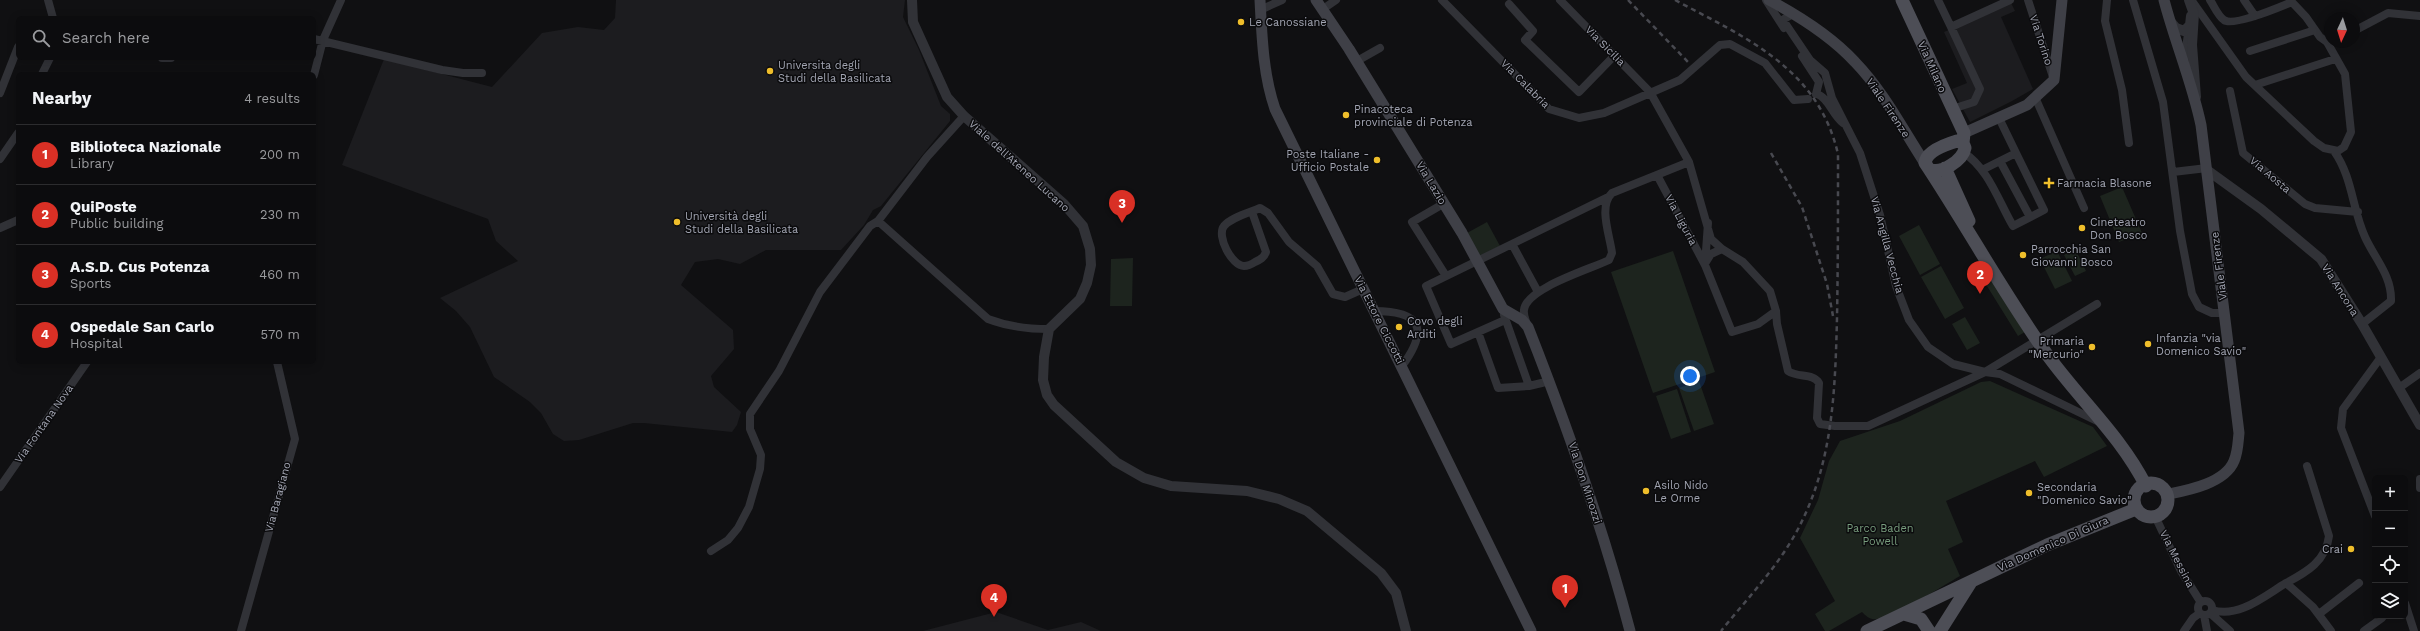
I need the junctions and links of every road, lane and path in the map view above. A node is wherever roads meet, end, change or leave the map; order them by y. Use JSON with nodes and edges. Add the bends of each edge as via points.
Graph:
{"nodes":[{"id":1,"x":48,"y":0,"type":"edge"},
{"id":2,"x":341,"y":0,"type":"edge"},
{"id":3,"x":912,"y":0,"type":"edge"},
{"id":4,"x":1282,"y":0,"type":"edge"},
{"id":5,"x":1336,"y":0,"type":"edge"},
{"id":6,"x":1442,"y":0,"type":"edge"},
{"id":7,"x":1560,"y":0,"type":"edge"},
{"id":8,"x":1767,"y":0,"type":"edge"},
{"id":9,"x":1902,"y":0,"type":"edge"},
{"id":10,"x":1938,"y":0,"type":"edge"},
{"id":11,"x":2010,"y":0,"type":"edge"},
{"id":12,"x":2028,"y":0,"type":"edge"},
{"id":13,"x":2062,"y":0,"type":"edge"},
{"id":14,"x":2107,"y":0,"type":"edge"},
{"id":15,"x":2133,"y":0,"type":"edge"},
{"id":16,"x":2164,"y":0,"type":"edge"},
{"id":17,"x":2210,"y":0,"type":"edge"},
{"id":18,"x":2244,"y":0,"type":"edge"},
{"id":19,"x":2291,"y":1,"type":"edge"},
{"id":20,"x":2190,"y":3,"type":"edge"},
{"id":21,"x":1320,"y":4,"type":"edge"},
{"id":22,"x":1509,"y":4,"type":"dead end"},
{"id":23,"x":1260,"y":5,"type":"edge"},
{"id":24,"x":1793,"y":14,"type":"junction"},
{"id":25,"x":52,"y":16,"type":"edge"},
{"id":26,"x":2255,"y":16,"type":"junction"},
{"id":27,"x":2420,"y":16,"type":"edge"},
{"id":28,"x":2169,"y":20,"type":"junction"},
{"id":29,"x":2190,"y":25,"type":"junction"},
{"id":30,"x":1951,"y":27,"type":"junction"},
{"id":31,"x":2360,"y":28,"type":"edge"},
{"id":32,"x":2315,"y":30,"type":"junction"},
{"id":33,"x":318,"y":39,"type":"edge"},
{"id":34,"x":2324,"y":39,"type":"edge"},
{"id":35,"x":1380,"y":48,"type":"dead end"},
{"id":36,"x":2331,"y":48,"type":"edge"},
{"id":37,"x":2250,"y":51,"type":"dead end"},
{"id":38,"x":16,"y":52,"type":"edge"},
{"id":39,"x":1614,"y":56,"type":"junction"},
{"id":40,"x":316,"y":57,"type":"edge"},
{"id":41,"x":2335,"y":59,"type":"junction"},
{"id":42,"x":49,"y":60,"type":"edge"},
{"id":43,"x":316,"y":60,"type":"edge"},
{"id":44,"x":1357,"y":61,"type":"junction"},
{"id":45,"x":2184,"y":64,"type":"junction"},
{"id":46,"x":43,"y":72,"type":"edge"},
{"id":47,"x":314,"y":72,"type":"edge"},
{"id":48,"x":482,"y":73,"type":"dead end"},
{"id":49,"x":2054,"y":80,"type":"junction"},
{"id":50,"x":2255,"y":85,"type":"junction"},
{"id":51,"x":2230,"y":90,"type":"dead end"},
{"id":52,"x":1650,"y":92,"type":"junction"},
{"id":53,"x":0,"y":93,"type":"edge"},
{"id":54,"x":2035,"y":97,"type":"junction"},
{"id":55,"x":1808,"y":99,"type":"dead end"},
{"id":56,"x":2195,"y":99,"type":"junction"},
{"id":57,"x":1952,"y":109,"type":"junction"},
{"id":58,"x":964,"y":116,"type":"junction"},
{"id":59,"x":1999,"y":118,"type":"junction"},
{"id":60,"x":1847,"y":125,"type":"junction"},
{"id":61,"x":16,"y":136,"type":"edge"},
{"id":62,"x":1962,"y":143,"type":"junction"},
{"id":63,"x":2129,"y":143,"type":"dead end"},
{"id":64,"x":2334,"y":151,"type":"junction"},
{"id":65,"x":2016,"y":153,"type":"junction"},
{"id":66,"x":0,"y":159,"type":"edge"},
{"id":67,"x":2000,"y":161,"type":"junction"},
{"id":68,"x":1689,"y":162,"type":"junction"},
{"id":69,"x":1927,"y":167,"type":"junction"},
{"id":70,"x":1945,"y":168,"type":"junction"},
{"id":71,"x":2207,"y":169,"type":"junction"},
{"id":72,"x":1982,"y":170,"type":"junction"},
{"id":73,"x":2173,"y":172,"type":"junction"},
{"id":74,"x":1657,"y":174,"type":"junction"},
{"id":75,"x":1609,"y":195,"type":"junction"},
{"id":76,"x":1443,"y":204,"type":"junction"},
{"id":77,"x":2084,"y":208,"type":"dead end"},
{"id":78,"x":1252,"y":212,"type":"junction"},
{"id":79,"x":2358,"y":212,"type":"junction"},
{"id":80,"x":2030,"y":217,"type":"junction"},
{"id":81,"x":16,"y":221,"type":"edge"},
{"id":82,"x":878,"y":221,"type":"junction"},
{"id":83,"x":1708,"y":223,"type":"junction"},
{"id":84,"x":0,"y":228,"type":"edge"},
{"id":85,"x":1512,"y":244,"type":"junction"},
{"id":86,"x":1722,"y":249,"type":"junction"},
{"id":87,"x":1985,"y":260,"type":"junction"},
{"id":88,"x":1477,"y":261,"type":"junction"},
{"id":89,"x":1704,"y":265,"type":"junction"},
{"id":90,"x":1446,"y":276,"type":"junction"},
{"id":91,"x":1363,"y":289,"type":"junction"},
{"id":92,"x":1538,"y":292,"type":"junction"},
{"id":93,"x":2097,"y":304,"type":"dead end"},
{"id":94,"x":1374,"y":311,"type":"junction"},
{"id":95,"x":1776,"y":311,"type":"junction"},
{"id":96,"x":2224,"y":313,"type":"junction"},
{"id":97,"x":1504,"y":314,"type":"junction"},
{"id":98,"x":2362,"y":324,"type":"junction"},
{"id":99,"x":1528,"y":327,"type":"junction"},
{"id":100,"x":1049,"y":329,"type":"junction"},
{"id":101,"x":1478,"y":332,"type":"junction"},
{"id":102,"x":2037,"y":339,"type":"junction"},
{"id":103,"x":2381,"y":357,"type":"junction"},
{"id":104,"x":86,"y":364,"type":"edge"},
{"id":105,"x":277,"y":364,"type":"edge"},
{"id":106,"x":1402,"y":366,"type":"junction"},
{"id":107,"x":1984,"y":372,"type":"junction"},
{"id":108,"x":2420,"y":373,"type":"edge"},
{"id":109,"x":1550,"y":381,"type":"junction"},
{"id":110,"x":1529,"y":386,"type":"junction"},
{"id":111,"x":2399,"y":388,"type":"junction"},
{"id":112,"x":2420,"y":425,"type":"edge"},
{"id":113,"x":2106,"y":426,"type":"junction"},
{"id":114,"x":2307,"y":466,"type":"dead end"},
{"id":115,"x":2420,"y":479,"type":"edge"},
{"id":116,"x":0,"y":486,"type":"edge"},
{"id":117,"x":2146,"y":486,"type":"junction"},
{"id":118,"x":2420,"y":488,"type":"edge"},
{"id":119,"x":2169,"y":494,"type":"junction"},
{"id":120,"x":2136,"y":509,"type":"junction"},
{"id":121,"x":2373,"y":511,"type":"edge"},
{"id":122,"x":2155,"y":516,"type":"junction"},
{"id":123,"x":711,"y":551,"type":"dead end"},
{"id":124,"x":1971,"y":582,"type":"junction"},
{"id":125,"x":2286,"y":583,"type":"junction"},
{"id":126,"x":2359,"y":583,"type":"dead end"},
{"id":127,"x":2200,"y":601,"type":"junction"},
{"id":128,"x":1623,"y":603,"type":"junction"},
{"id":129,"x":2408,"y":612,"type":"edge"},
{"id":130,"x":2206,"y":613,"type":"junction"},
{"id":131,"x":1904,"y":614,"type":"junction"},
{"id":132,"x":2319,"y":614,"type":"junction"},
{"id":133,"x":2381,"y":619,"type":"edge"},
{"id":134,"x":1530,"y":629,"type":"edge"},
{"id":135,"x":2328,"y":630,"type":"edge"},
{"id":136,"x":241,"y":631,"type":"edge"},
{"id":137,"x":1406,"y":631,"type":"edge"},
{"id":138,"x":1630,"y":631,"type":"edge"},
{"id":139,"x":1636,"y":631,"type":"edge"},
{"id":140,"x":1867,"y":631,"type":"edge"},
{"id":141,"x":1929,"y":631,"type":"edge"},
{"id":142,"x":1940,"y":631,"type":"edge"},
{"id":143,"x":2184,"y":631,"type":"edge"},
{"id":144,"x":2207,"y":631,"type":"edge"},
{"id":145,"x":2230,"y":631,"type":"edge"},
{"id":146,"x":2364,"y":631,"type":"edge"},
{"id":147,"x":2414,"y":631,"type":"edge"}],
"edges":[{"from":1,"to":25,"type":"street"},
{"from":2,"to":33,"type":"street"},
{"from":3,"to":58,"type":"street","name":"Viale dell'Ateneo Lucano","via":[[913,22],[947,96]]},
{"from":4,"to":23,"type":"street"},
{"from":5,"to":21,"type":"street"},
{"from":6,"to":52,"type":"street","name":"Via Calabria","via":[[1549,109],[1579,118],[1604,113]]},
{"from":7,"to":39,"type":"street","name":"Via Sicilia"},
{"from":8,"to":24,"type":"main road","name":"Viale Firenze"},
{"from":8,"to":60,"type":"street","name":"Via Angilla Vecchia","via":[[1819,82],[1817,94],[1822,95],[1833,113]]},
{"from":9,"to":57,"type":"main road","name":"Via Milano"},
{"from":10,"to":30,"type":"street"},
{"from":11,"to":30,"type":"street"},
{"from":12,"to":49,"type":"street","name":"Via Torino"},
{"from":13,"to":49,"type":"main road"},
{"from":14,"to":63,"type":"street","via":[[2105,21],[2122,90]]},
{"from":15,"to":73,"type":"street","via":[[2163,102]]},
{"from":16,"to":28,"type":"main road","name":"Viale Firenze"},
{"from":17,"to":26,"type":"street","via":[[2223,20],[2228,22]]},
{"from":18,"to":26,"type":"street"},
{"from":19,"to":26,"type":"street"},
{"from":19,"to":32,"type":"street"},
{"from":20,"to":29,"type":"street"},
{"from":20,"to":50,"type":"street","via":[[2246,77]]},
{"from":20,"to":56,"type":"street","via":[[2194,14],[2192,45]]},
{"from":21,"to":44,"type":"main road","name":"Via Lazio"},
{"from":22,"to":39,"type":"street","via":[[1533,31],[1524,40],[1579,92]]},
{"from":23,"to":91,"type":"main road","name":"Via Ettore Ciccotti","via":[[1269,92],[1275,109]]},
{"from":24,"to":60,"type":"street","name":"Via Angilla Vecchia","via":[[1784,18],[1785,23],[1810,60],[1825,73],[1832,98]]},
{"from":24,"to":69,"type":"main road","name":"Viale Firenze","via":[[1855,61],[1881,94]]},
{"from":27,"to":31,"type":"street","via":[[2388,13]]},
{"from":28,"to":29,"type":"street","via":[[2180,31],[2184,31]]},
{"from":28,"to":45,"type":"main road","name":"Viale Firenze"},
{"from":29,"to":45,"type":"street"},
{"from":30,"to":57,"type":"street","via":[[1980,89],[1974,102]]},
{"from":32,"to":34,"type":"street"},
{"from":32,"to":37,"type":"street"},
{"from":33,"to":40,"type":"street"},
{"from":33,"to":48,"type":"street","via":[[442,70]]},
{"from":35,"to":44,"type":"street"},
{"from":36,"to":41,"type":"street"},
{"from":38,"to":53,"type":"street"},
{"from":39,"to":52,"type":"street","name":"Via Sicilia"},
{"from":41,"to":50,"type":"street"},
{"from":41,"to":64,"type":"street","via":[[2345,74],[2351,132],[2344,147]]},
{"from":42,"to":46,"type":"street"},
{"from":43,"to":47,"type":"street"},
{"from":44,"to":76,"type":"main road","name":"Via Lazio"},
{"from":45,"to":56,"type":"main road","name":"Viale Firenze"},
{"from":49,"to":54,"type":"main road"},
{"from":50,"to":64,"type":"street","via":[[2314,141]]},
{"from":51,"to":79,"type":"street","name":"Via Aosta","via":[[2243,153],[2304,204],[2315,208]]},
{"from":52,"to":55,"type":"street","name":"Via Calabria","via":[[1680,80],[1720,45],[1730,44],[1765,63],[1794,100]]},
{"from":52,"to":68,"type":"street","name":"Via Sicilia"},
{"from":54,"to":59,"type":"main road","via":[[2027,105]]},
{"from":54,"to":77,"type":"street"},
{"from":56,"to":71,"type":"main road","name":"Viale Firenze"},
{"from":57,"to":62,"type":"main road","name":"Via Milano"},
{"from":58,"to":82,"type":"street","via":[[927,157]]},
{"from":58,"to":100,"type":"street","name":"Viale dell'Ateneo Lucano","via":[[1064,204],[1083,226],[1090,249],[1091,265],[1087,283],[1080,299]]},
{"from":59,"to":62,"type":"main road"},
{"from":59,"to":65,"type":"street"},
{"from":60,"to":107,"type":"street","name":"Via Angilla Vecchia","via":[[1862,160],[1880,215],[1896,286],[1909,320],[1928,347],[1953,364]]},
{"from":61,"to":66,"type":"street"},
{"from":62,"to":69,"type":"main road","via":[[1931,153],[1925,160]]},
{"from":62,"to":70,"type":"main road"},
{"from":62,"to":72,"type":"street"},
{"from":64,"to":79,"type":"street","via":[[2343,164]]},
{"from":65,"to":67,"type":"street"},
{"from":65,"to":80,"type":"street","via":[[2044,210]]},
{"from":67,"to":72,"type":"street"},
{"from":67,"to":80,"type":"street"},
{"from":68,"to":74,"type":"street"},
{"from":68,"to":83,"type":"street","name":"Via Sicilia"},
{"from":69,"to":70,"type":"main road","via":[[1937,171]]},
{"from":69,"to":87,"type":"main road","name":"Viale Firenze"},
{"from":70,"to":87,"type":"main road","name":"Viale Firenze"},
{"from":71,"to":73,"type":"street"},
{"from":71,"to":96,"type":"main road","name":"Viale Firenze"},
{"from":71,"to":98,"type":"street","name":"Via Ancona","via":[[2308,246],[2331,273]]},
{"from":72,"to":80,"type":"street","via":[[2012,226]]},
{"from":73,"to":96,"type":"street","via":[[2180,230],[2192,294],[2199,307],[2212,313]]},
{"from":74,"to":75,"type":"street"},
{"from":74,"to":89,"type":"street","name":"Via Liguria"},
{"from":75,"to":85,"type":"street"},
{"from":75,"to":92,"type":"street","via":[[1605,206],[1612,253],[1609,260]]},
{"from":76,"to":88,"type":"main road","name":"Via Lazio"},
{"from":76,"to":90,"type":"street","via":[[1412,222]]},
{"from":78,"to":78,"type":"street","via":[[1224,226],[1222,231],[1223,242],[1231,257],[1243,266],[1260,260],[1266,252]]},
{"from":78,"to":91,"type":"street","via":[[1260,208],[1268,213],[1289,242],[1317,266],[1336,296],[1345,297]]},
{"from":79,"to":98,"type":"street","via":[[2365,237],[2387,275],[2392,290],[2391,301]]},
{"from":81,"to":84,"type":"street"},
{"from":82,"to":100,"type":"street","via":[[988,319],[1023,329]]},
{"from":82,"to":123,"type":"street","via":[[870,226],[820,292],[779,371],[750,414],[750,429],[761,455],[760,469],[749,507],[738,528],[728,540]]},
{"from":83,"to":86,"type":"street","name":"Via Sicilia","via":[[1711,239]]},
{"from":83,"to":89,"type":"street"},
{"from":85,"to":88,"type":"street"},
{"from":85,"to":92,"type":"street"},
{"from":86,"to":89,"type":"street","via":[[1711,254]]},
{"from":86,"to":95,"type":"street","name":"Via Sicilia","via":[[1743,262],[1770,291]]},
{"from":87,"to":102,"type":"main road","name":"Viale Firenze"},
{"from":88,"to":90,"type":"street"},
{"from":88,"to":97,"type":"main road","name":"Via Lazio"},
{"from":89,"to":95,"type":"street","name":"Via Liguria","via":[[1732,332],[1758,324]]},
{"from":90,"to":101,"type":"street","via":[[1426,286],[1451,344]]},
{"from":91,"to":94,"type":"main road","name":"Via Ettore Ciccotti"},
{"from":92,"to":99,"type":"street","via":[[1529,300],[1524,310]]},
{"from":93,"to":102,"type":"street"},
{"from":94,"to":106,"type":"main road","name":"Via Ettore Ciccotti"},
{"from":94,"to":106,"type":"street","via":[[1393,311],[1410,318],[1418,326],[1419,335],[1411,354]]},
{"from":95,"to":107,"type":"street","name":"Via Sicilia","via":[[1788,371],[1794,375],[1811,377],[1819,384],[1817,418],[1820,424],[1868,426]]},
{"from":96,"to":119,"type":"main road","name":"Viale Firenze","via":[[2239,433],[2234,461],[2220,477],[2186,491]]},
{"from":97,"to":99,"type":"main road","via":[[1522,320]]},
{"from":97,"to":101,"type":"street"},
{"from":97,"to":110,"type":"street"},
{"from":98,"to":103,"type":"street","name":"Via Ancona"},
{"from":99,"to":109,"type":"main road","name":"Via Don Minozzi"},
{"from":100,"to":137,"type":"street","via":[[1043,380],[1047,395],[1054,405],[1116,462],[1144,478],[1171,486],[1247,491],[1279,499],[1307,511],[1381,573],[1396,593]]},
{"from":101,"to":110,"type":"street","via":[[1498,388]]},
{"from":102,"to":107,"type":"street"},
{"from":102,"to":113,"type":"main road","name":"Viale Firenze"},
{"from":103,"to":111,"type":"street","name":"Via Ancona"},
{"from":103,"to":121,"type":"street","via":[[2344,409],[2341,428]]},
{"from":104,"to":116,"type":"street","name":"Via Fontana Nova"},
{"from":105,"to":136,"type":"street","name":"Via Baragiano","via":[[295,439]]},
{"from":106,"to":134,"type":"main road","name":"Via Ettore Ciccotti"},
{"from":107,"to":113,"type":"street","name":"Via Angilla Vecchia","via":[[2000,374]]},
{"from":108,"to":111,"type":"street"},
{"from":109,"to":110,"type":"street"},
{"from":109,"to":128,"type":"main road","name":"Via Don Minozzi"},
{"from":111,"to":112,"type":"street","name":"Via Ancona"},
{"from":113,"to":117,"type":"main road","name":"Viale Firenze","via":[[2137,468]]},
{"from":114,"to":125,"type":"street","via":[[2329,536],[2328,547],[2323,557],[2305,574]]},
{"from":115,"to":118,"type":"street"},
{"from":117,"to":119,"type":"main road","via":[[2161,486]]},
{"from":117,"to":120,"type":"main road","via":[[2134,497]]},
{"from":119,"to":122,"type":"main road","via":[[2167,506]]},
{"from":120,"to":122,"type":"main road","via":[[2143,516]]},
{"from":120,"to":124,"type":"main road","name":"Via Domenico Di Giura","via":[[2092,525]]},
{"from":122,"to":127,"type":"street","name":"Via Messina","via":[[2181,571]]},
{"from":124,"to":131,"type":"main road","name":"Via Domenico Di Giura"},
{"from":124,"to":142,"type":"main road"},
{"from":125,"to":130,"type":"street","via":[[2239,610],[2229,613]]},
{"from":125,"to":132,"type":"street"},
{"from":126,"to":132,"type":"street"},
{"from":127,"to":130,"type":"street","via":[[2197,608]]},
{"from":127,"to":130,"type":"street","via":[[2210,602]]},
{"from":128,"to":138,"type":"main road"},
{"from":128,"to":139,"type":"main road"},
{"from":129,"to":147,"type":"street"},
{"from":130,"to":143,"type":"street","via":[[2193,618]]},
{"from":130,"to":144,"type":"street"},
{"from":130,"to":145,"type":"street"},
{"from":131,"to":140,"type":"main road","name":"Via Domenico Di Giura"},
{"from":131,"to":141,"type":"main road","via":[[1921,619]]},
{"from":132,"to":135,"type":"street"},
{"from":133,"to":146,"type":"street"}]}
